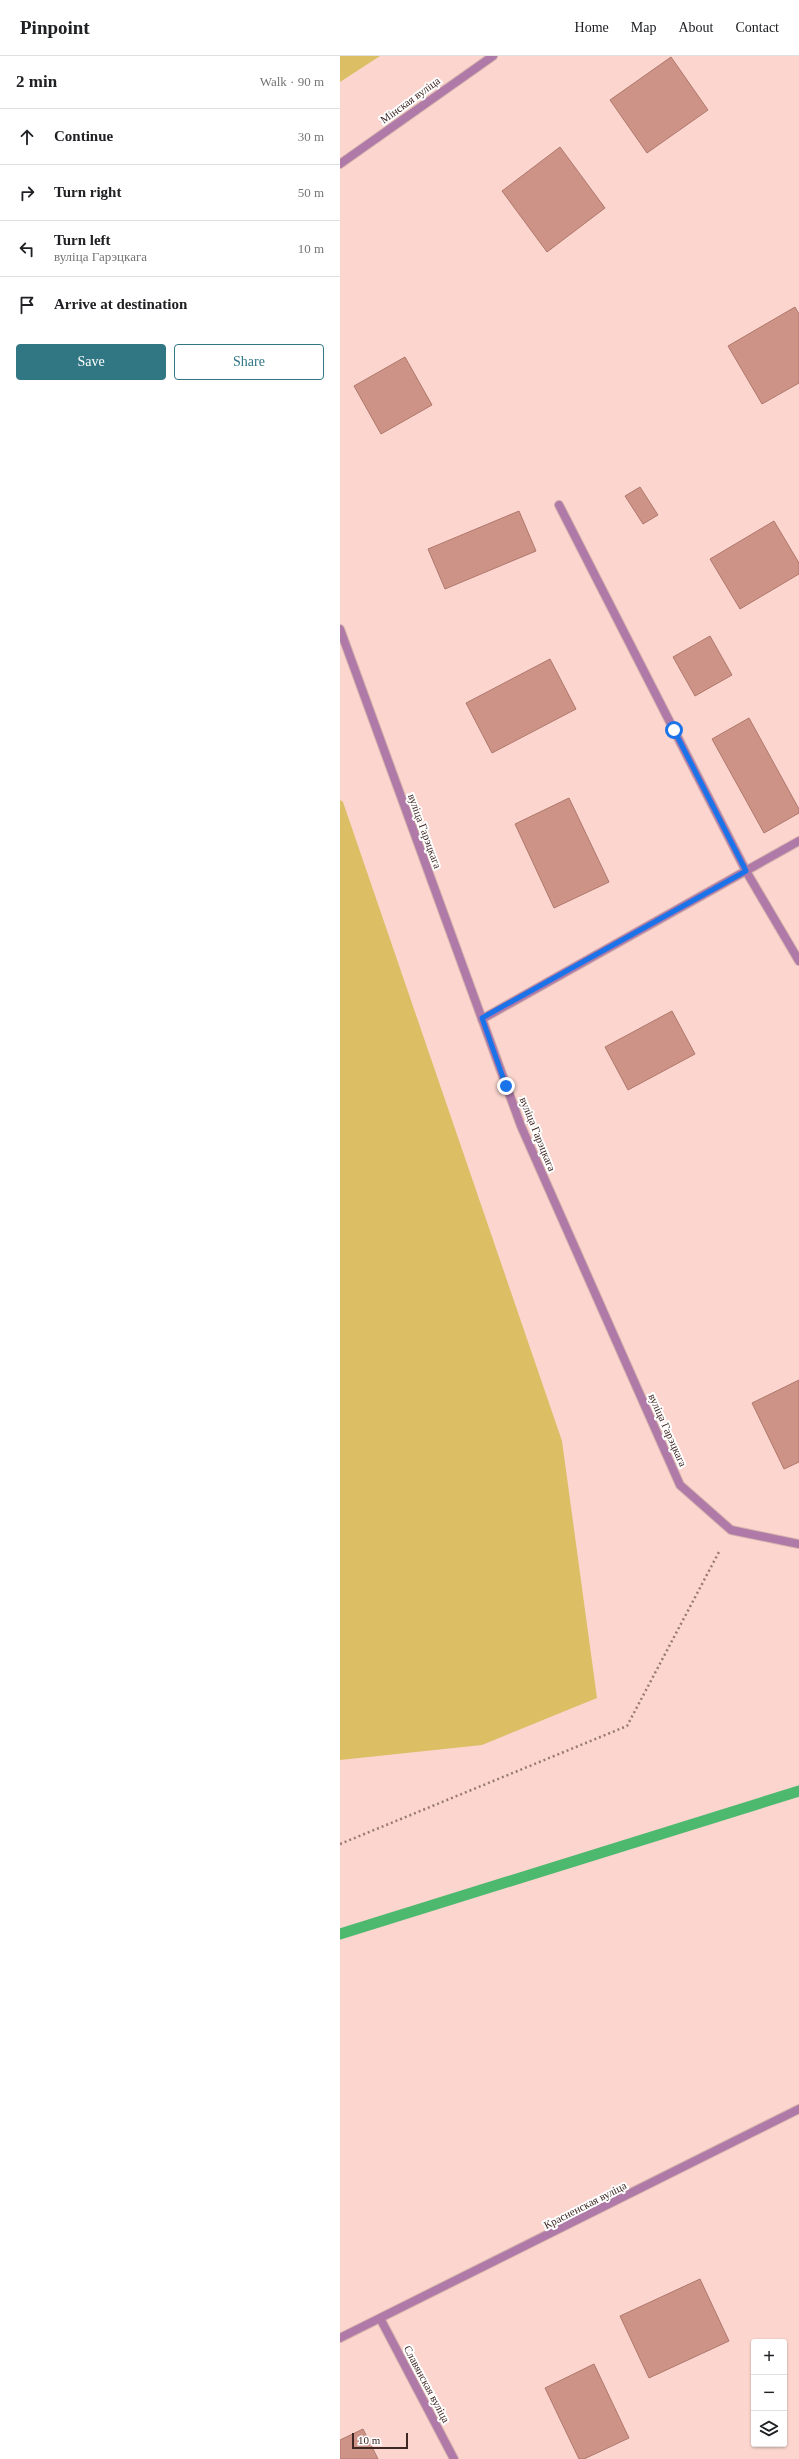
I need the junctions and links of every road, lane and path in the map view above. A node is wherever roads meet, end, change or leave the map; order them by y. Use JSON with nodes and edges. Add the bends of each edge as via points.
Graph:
{"nodes":[{"id":1,"x":493,"y":56,"type":"edge"},
{"id":2,"x":340,"y":164,"type":"edge"},
{"id":3,"x":559,"y":505,"type":"dead end"},
{"id":4,"x":340,"y":629,"type":"edge"},
{"id":5,"x":799,"y":841,"type":"edge"},
{"id":6,"x":746,"y":871,"type":"junction"},
{"id":7,"x":799,"y":961,"type":"edge"},
{"id":8,"x":482,"y":1018,"type":"junction"},
{"id":9,"x":731,"y":1530,"type":"junction"},
{"id":10,"x":799,"y":1544,"type":"edge"},
{"id":11,"x":340,"y":1844,"type":"edge"},
{"id":12,"x":799,"y":2109,"type":"edge"},
{"id":13,"x":381,"y":2320,"type":"junction"},
{"id":14,"x":340,"y":2338,"type":"edge"},
{"id":15,"x":454,"y":2459,"type":"edge"}],
"edges":[{"from":1,"to":2,"type":"street","name":"Мінская вуліца"},
{"from":3,"to":6,"type":"street"},
{"from":4,"to":8,"type":"street","name":"вуліца Гарэцкага"},
{"from":5,"to":6,"type":"street"},
{"from":6,"to":7,"type":"street"},
{"from":6,"to":8,"type":"street"},
{"from":8,"to":9,"type":"street","name":"вуліца Гарэцкага","via":[[521,1126],[680,1485]]},
{"from":9,"to":10,"type":"street"},
{"from":9,"to":11,"type":"path","via":[[627,1726]]},
{"from":12,"to":13,"type":"street","name":"Красненская вуліца"},
{"from":13,"to":14,"type":"street","name":"Красненская вуліца"},
{"from":13,"to":15,"type":"street","name":"Славянская вуліца"}]}
